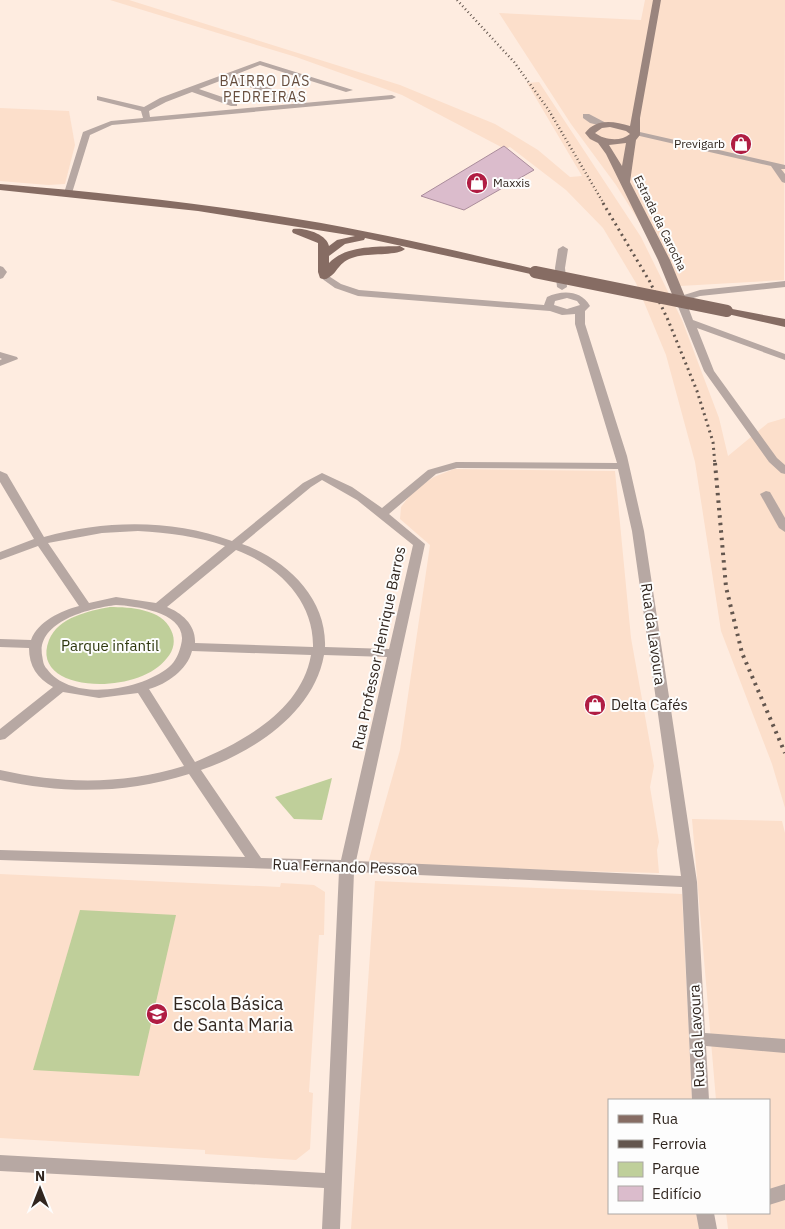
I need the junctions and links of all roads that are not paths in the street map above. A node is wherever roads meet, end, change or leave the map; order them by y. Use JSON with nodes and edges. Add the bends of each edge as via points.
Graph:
{"nodes":[{"id":1,"x":657,"y":0,"type":"edge"},
{"id":2,"x":224,"y":76,"type":"junction"},
{"id":3,"x":191,"y":89,"type":"junction"},
{"id":4,"x":349,"y":90,"type":"dead end"},
{"id":5,"x":100,"y":98,"type":"dead end"},
{"id":6,"x":392,"y":98,"type":"dead end"},
{"id":7,"x":297,"y":100,"type":"dead end"},
{"id":8,"x":156,"y":104,"type":"junction"},
{"id":9,"x":234,"y":104,"type":"dead end"},
{"id":10,"x":145,"y":110,"type":"junction"},
{"id":11,"x":180,"y":112,"type":"dead end"},
{"id":12,"x":634,"y":118,"type":"junction"},
{"id":13,"x":148,"y":120,"type":"junction"},
{"id":14,"x":609,"y":125,"type":"junction"},
{"id":15,"x":591,"y":130,"type":"junction"},
{"id":16,"x":631,"y":136,"type":"junction"},
{"id":17,"x":601,"y":140,"type":"junction"},
{"id":18,"x":611,"y":154,"type":"junction"},
{"id":19,"x":628,"y":155,"type":"junction"},
{"id":20,"x":774,"y":165,"type":"junction"},
{"id":21,"x":785,"y":167,"type":"edge"},
{"id":22,"x":785,"y":180,"type":"edge"},
{"id":23,"x":625,"y":182,"type":"junction"},
{"id":24,"x":0,"y":187,"type":"edge"},
{"id":25,"x":68,"y":193,"type":"junction"},
{"id":26,"x":183,"y":206,"type":"junction"},
{"id":27,"x":286,"y":227,"type":"junction"},
{"id":28,"x":352,"y":237,"type":"junction"},
{"id":29,"x":397,"y":246,"type":"junction"},
{"id":30,"x":563,"y":249,"type":"dead end"},
{"id":31,"x":325,"y":254,"type":"junction"},
{"id":32,"x":343,"y":257,"type":"junction"},
{"id":33,"x":0,"y":269,"type":"edge"},
{"id":34,"x":0,"y":276,"type":"edge"},
{"id":35,"x":324,"y":276,"type":"junction"},
{"id":36,"x":785,"y":284,"type":"edge"},
{"id":37,"x":562,"y":287,"type":"junction"},
{"id":38,"x":573,"y":296,"type":"junction"},
{"id":39,"x":553,"y":302,"type":"junction"},
{"id":40,"x":682,"y":304,"type":"junction"},
{"id":41,"x":580,"y":310,"type":"junction"},
{"id":42,"x":566,"y":312,"type":"junction"},
{"id":43,"x":689,"y":322,"type":"junction"},
{"id":44,"x":785,"y":323,"type":"edge"},
{"id":45,"x":580,"y":324,"type":"junction"},
{"id":46,"x":0,"y":355,"type":"edge"},
{"id":47,"x":785,"y":357,"type":"edge"},
{"id":48,"x":0,"y":363,"type":"edge"},
{"id":49,"x":622,"y":466,"type":"junction"},
{"id":50,"x":785,"y":471,"type":"edge"},
{"id":51,"x":1,"y":474,"type":"edge"},
{"id":52,"x":766,"y":494,"type":"dead end"},
{"id":53,"x":382,"y":514,"type":"junction"},
{"id":54,"x":785,"y":528,"type":"edge"},
{"id":55,"x":41,"y":541,"type":"junction"},
{"id":56,"x":235,"y":544,"type":"junction"},
{"id":57,"x":0,"y":556,"type":"edge"},
{"id":58,"x":85,"y":606,"type":"junction"},
{"id":59,"x":160,"y":607,"type":"junction"},
{"id":60,"x":0,"y":643,"type":"edge"},
{"id":61,"x":37,"y":644,"type":"junction"},
{"id":62,"x":188,"y":647,"type":"junction"},
{"id":63,"x":319,"y":652,"type":"junction"},
{"id":64,"x":395,"y":653,"type":"junction"},
{"id":65,"x":62,"y":686,"type":"junction"},
{"id":66,"x":142,"y":688,"type":"junction"},
{"id":67,"x":0,"y":736,"type":"edge"},
{"id":68,"x":192,"y":768,"type":"junction"},
{"id":69,"x":0,"y":775,"type":"edge"},
{"id":70,"x":0,"y":855,"type":"edge"},
{"id":71,"x":257,"y":863,"type":"junction"},
{"id":72,"x":347,"y":866,"type":"junction"},
{"id":73,"x":689,"y":882,"type":"junction"},
{"id":74,"x":698,"y":1039,"type":"junction"},
{"id":75,"x":785,"y":1046,"type":"edge"},
{"id":76,"x":700,"y":1099,"type":"edge"},
{"id":77,"x":0,"y":1163,"type":"edge"},
{"id":78,"x":332,"y":1182,"type":"junction"},
{"id":79,"x":785,"y":1192,"type":"edge"},
{"id":80,"x":770,"y":1197,"type":"edge"},
{"id":81,"x":331,"y":1229,"type":"edge"}],
"edges":[{"from":1,"to":12,"type":"street"},
{"from":2,"to":3,"type":"street"},
{"from":2,"to":4,"type":"street","via":[[260,63]]},
{"from":2,"to":7,"type":"street"},
{"from":3,"to":8,"type":"street"},
{"from":3,"to":9,"type":"street"},
{"from":5,"to":10,"type":"street"},
{"from":6,"to":13,"type":"street"},
{"from":8,"to":10,"type":"street"},
{"from":8,"to":11,"type":"street"},
{"from":10,"to":13,"type":"street"},
{"from":12,"to":14,"type":"street"},
{"from":12,"to":16,"type":"street"},
{"from":13,"to":25,"type":"street","via":[[111,123],[86,134]]},
{"from":14,"to":15,"type":"street"},
{"from":14,"to":15,"type":"street","via":[[593,121],[585,113],[585,122]]},
{"from":14,"to":16,"type":"street","via":[[626,127]]},
{"from":15,"to":17,"type":"street","name":"Estrada da Carocha","via":[[591,136]]},
{"from":16,"to":17,"type":"street"},
{"from":16,"to":18,"type":"street","via":[[614,147]]},
{"from":16,"to":19,"type":"street"},
{"from":16,"to":20,"type":"street","via":[[655,137]]},
{"from":17,"to":18,"type":"street","name":"Estrada da Carocha"},
{"from":18,"to":19,"type":"street"},
{"from":18,"to":23,"type":"street","name":"Estrada da Carocha"},
{"from":19,"to":23,"type":"street"},
{"from":20,"to":21,"type":"street"},
{"from":20,"to":22,"type":"street"},
{"from":23,"to":40,"type":"street","name":"Estrada da Carocha"},
{"from":24,"to":25,"type":"main road"},
{"from":25,"to":26,"type":"main road"},
{"from":26,"to":27,"type":"main road"},
{"from":26,"to":28,"type":"main road","via":[[265,217]]},
{"from":27,"to":28,"type":"main road"},
{"from":27,"to":31,"type":"main road","via":[[323,242]]},
{"from":28,"to":29,"type":"main road"},
{"from":28,"to":31,"type":"main road"},
{"from":28,"to":32,"type":"main road","via":[[357,245]]},
{"from":29,"to":32,"type":"main road"},
{"from":29,"to":44,"type":"main road","bridge":true,"via":[[449,259],[536,272]]},
{"from":30,"to":37,"type":"street"},
{"from":31,"to":35,"type":"main road"},
{"from":32,"to":35,"type":"main road"},
{"from":33,"to":34,"type":"street"},
{"from":35,"to":39,"type":"street","via":[[358,294],[521,305]]},
{"from":36,"to":40,"type":"street","via":[[689,295]]},
{"from":37,"to":38,"type":"street"},
{"from":37,"to":39,"type":"street"},
{"from":38,"to":39,"type":"street"},
{"from":38,"to":41,"type":"street","via":[[585,304]]},
{"from":39,"to":42,"type":"street"},
{"from":40,"to":43,"type":"street"},
{"from":41,"to":42,"type":"street"},
{"from":41,"to":45,"type":"street"},
{"from":42,"to":45,"type":"street"},
{"from":43,"to":47,"type":"street"},
{"from":43,"to":50,"type":"street","via":[[712,377]]},
{"from":45,"to":49,"type":"street","name":"Rua da Lavoura"},
{"from":46,"to":48,"type":"street","via":[[13,359]]},
{"from":49,"to":53,"type":"street","via":[[456,465],[432,472]]},
{"from":49,"to":73,"type":"street","name":"Rua da Lavoura","via":[[638,531]]},
{"from":51,"to":55,"type":"street"},
{"from":52,"to":54,"type":"street"},
{"from":53,"to":56,"type":"street","name":"Rua Professor Henrique Barros","via":[[335,481],[322,476],[306,485]]},
{"from":53,"to":64,"type":"street","name":"Rua Professor Henrique Barros","via":[[419,544]]},
{"from":55,"to":56,"type":"street","via":[[82,532],[141,528],[190,533]]},
{"from":55,"to":57,"type":"street"},
{"from":55,"to":58,"type":"street"},
{"from":56,"to":59,"type":"street"},
{"from":56,"to":63,"type":"street","via":[[260,556],[300,588],[317,622]]},
{"from":58,"to":59,"type":"street","via":[[116,600]]},
{"from":58,"to":61,"type":"street","via":[[58,618],[48,626]]},
{"from":59,"to":62,"type":"street","via":[[186,628]]},
{"from":60,"to":61,"type":"street"},
{"from":61,"to":65,"type":"street","via":[[37,664],[51,680]]},
{"from":62,"to":63,"type":"street"},
{"from":62,"to":66,"type":"street","via":[[173,670]]},
{"from":63,"to":64,"type":"street"},
{"from":63,"to":68,"type":"street","via":[[307,685],[281,717],[242,746]]},
{"from":64,"to":72,"type":"street","name":"Rua Professor Henrique Barros"},
{"from":65,"to":66,"type":"street","via":[[92,694]]},
{"from":65,"to":67,"type":"street"},
{"from":66,"to":68,"type":"street"},
{"from":68,"to":69,"type":"street","via":[[154,778],[74,786],[35,783]]},
{"from":68,"to":71,"type":"street"},
{"from":70,"to":71,"type":"street","name":"Rua Fernando Pessoa"},
{"from":71,"to":72,"type":"street","name":"Rua Fernando Pessoa"},
{"from":72,"to":73,"type":"street","name":"Rua Fernando Pessoa"},
{"from":72,"to":78,"type":"street","name":"Rua Professor Henrique Barros"},
{"from":73,"to":74,"type":"street","name":"Rua da Lavoura"},
{"from":74,"to":75,"type":"street"},
{"from":74,"to":76,"type":"street","name":"Rua da Lavoura"},
{"from":77,"to":78,"type":"street"},
{"from":78,"to":81,"type":"street","name":"Rua Professor Henrique Barros"},
{"from":79,"to":80,"type":"street"}]}
